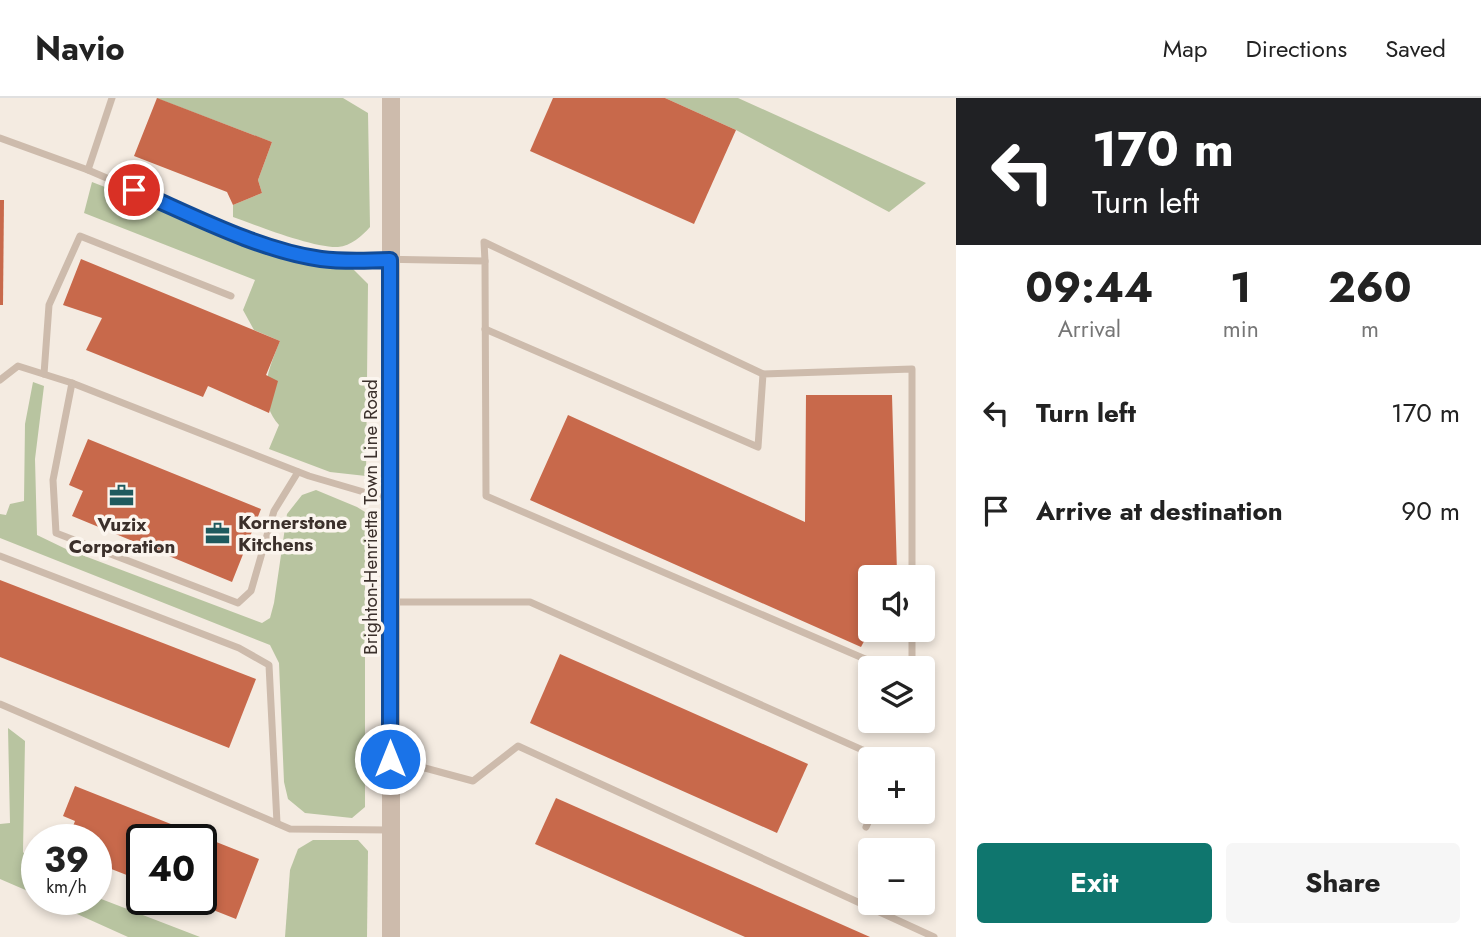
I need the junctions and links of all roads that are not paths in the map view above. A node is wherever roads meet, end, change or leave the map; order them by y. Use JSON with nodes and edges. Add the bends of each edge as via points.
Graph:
{"nodes":[{"id":1,"x":111,"y":98,"type":"edge"},
{"id":2,"x":391,"y":98,"type":"edge"},
{"id":3,"x":0,"y":138,"type":"edge"},
{"id":4,"x":88,"y":170,"type":"junction"},
{"id":5,"x":390,"y":260,"type":"junction"},
{"id":6,"x":485,"y":261,"type":"junction"},
{"id":7,"x":231,"y":296,"type":"dead end"},
{"id":8,"x":485,"y":329,"type":"junction"},
{"id":9,"x":44,"y":374,"type":"junction"},
{"id":10,"x":763,"y":374,"type":"junction"},
{"id":11,"x":0,"y":380,"type":"edge"},
{"id":12,"x":72,"y":383,"type":"junction"},
{"id":13,"x":298,"y":472,"type":"junction"},
{"id":14,"x":391,"y":500,"type":"junction"},
{"id":15,"x":0,"y":556,"type":"edge"},
{"id":16,"x":912,"y":565,"type":"edge"},
{"id":17,"x":391,"y":602,"type":"junction"},
{"id":18,"x":858,"y":656,"type":"edge"},
{"id":19,"x":0,"y":704,"type":"edge"},
{"id":20,"x":858,"y":748,"type":"edge"},
{"id":21,"x":390,"y":759,"type":"junction"},
{"id":22,"x":277,"y":823,"type":"junction"},
{"id":23,"x":867,"y":824,"type":"edge"},
{"id":24,"x":866,"y":827,"type":"dead end"},
{"id":25,"x":390,"y":830,"type":"junction"},
{"id":26,"x":391,"y":937,"type":"edge"},
{"id":27,"x":933,"y":937,"type":"edge"}],
"edges":[{"from":1,"to":4,"type":"lane"},
{"from":2,"to":5,"type":"street","name":"Brighton-Henrietta Town Line Road"},
{"from":3,"to":4,"type":"lane"},
{"from":4,"to":5,"type":"lane","via":[[280,249],[320,258]]},
{"from":5,"to":6,"type":"lane"},
{"from":5,"to":14,"type":"street","name":"Brighton-Henrietta Town Line Road"},
{"from":6,"to":8,"type":"lane"},
{"from":6,"to":10,"type":"lane","via":[[484,242]]},
{"from":7,"to":9,"type":"lane","via":[[80,236],[49,305]]},
{"from":8,"to":10,"type":"lane","via":[[758,447]]},
{"from":8,"to":18,"type":"lane","via":[[486,496]]},
{"from":9,"to":11,"type":"lane","via":[[18,366]]},
{"from":9,"to":12,"type":"lane"},
{"from":10,"to":16,"type":"lane","via":[[912,369]]},
{"from":12,"to":13,"type":"lane"},
{"from":12,"to":13,"type":"lane","via":[[53,480],[56,533],[238,603],[251,591],[274,511]]},
{"from":13,"to":14,"type":"lane"},
{"from":14,"to":17,"type":"street","name":"Brighton-Henrietta Town Line Road"},
{"from":15,"to":22,"type":"lane","via":[[239,648],[269,665]]},
{"from":17,"to":20,"type":"lane","via":[[530,602]]},
{"from":17,"to":21,"type":"street","name":"Brighton-Henrietta Town Line Road"},
{"from":19,"to":22,"type":"lane"},
{"from":21,"to":25,"type":"street","name":"Brighton-Henrietta Town Line Road"},
{"from":21,"to":27,"type":"lane","via":[[472,781],[518,746]]},
{"from":22,"to":25,"type":"lane","via":[[290,829]]},
{"from":23,"to":24,"type":"lane"},
{"from":25,"to":26,"type":"street","name":"Brighton-Henrietta Town Line Road"}]}
